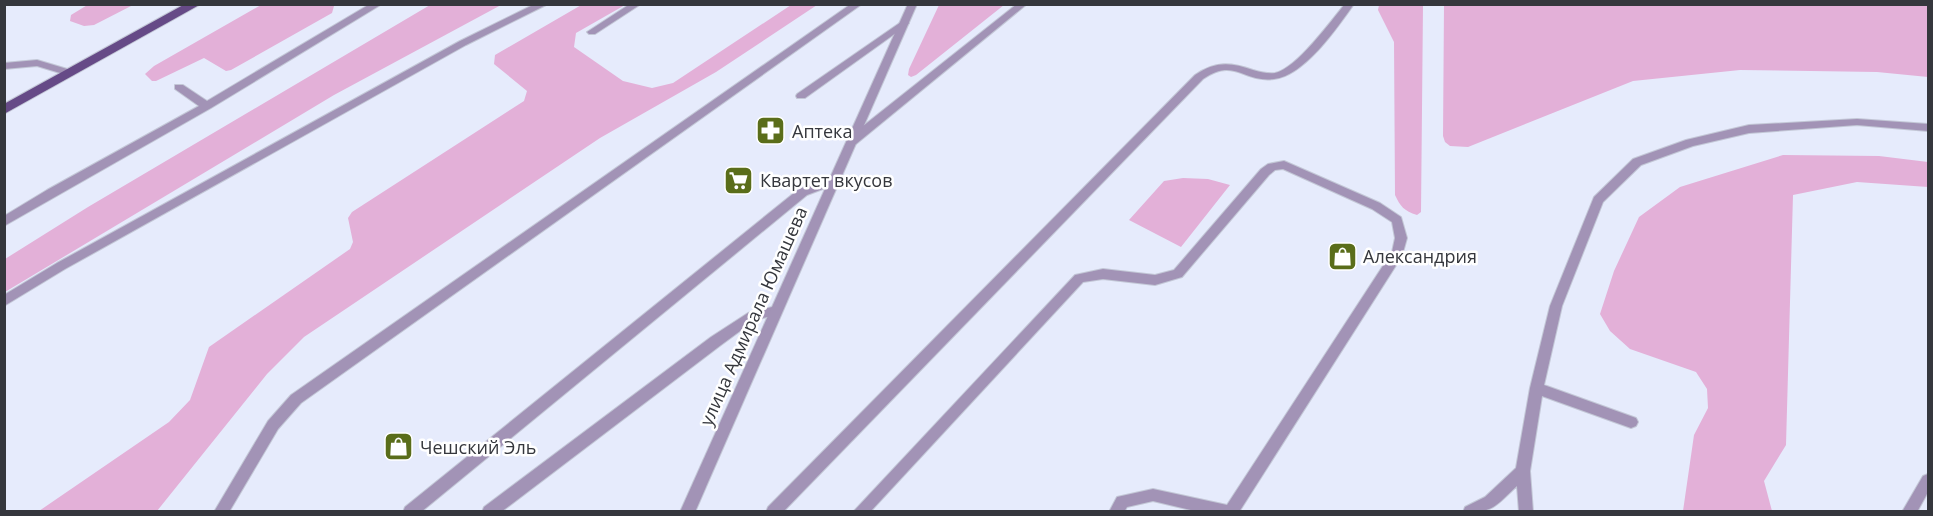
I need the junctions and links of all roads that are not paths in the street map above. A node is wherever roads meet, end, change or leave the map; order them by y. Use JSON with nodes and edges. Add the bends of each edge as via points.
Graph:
{"nodes":[{"id":1,"x":195,"y":4,"type":"edge"},
{"id":2,"x":378,"y":4,"type":"edge"},
{"id":3,"x":544,"y":4,"type":"edge"},
{"id":4,"x":637,"y":4,"type":"edge"},
{"id":5,"x":858,"y":4,"type":"edge"},
{"id":6,"x":912,"y":4,"type":"edge"},
{"id":7,"x":1023,"y":4,"type":"edge"},
{"id":8,"x":1350,"y":4,"type":"edge"},
{"id":9,"x":904,"y":23,"type":"junction"},
{"id":10,"x":592,"y":32,"type":"dead end"},
{"id":11,"x":4,"y":66,"type":"edge"},
{"id":12,"x":70,"y":73,"type":"junction"},
{"id":13,"x":179,"y":87,"type":"dead end"},
{"id":14,"x":801,"y":96,"type":"dead end"},
{"id":15,"x":207,"y":106,"type":"junction"},
{"id":16,"x":4,"y":110,"type":"edge"},
{"id":17,"x":1929,"y":128,"type":"edge"},
{"id":18,"x":852,"y":141,"type":"junction"},
{"id":19,"x":832,"y":181,"type":"junction"},
{"id":20,"x":4,"y":222,"type":"edge"},
{"id":21,"x":4,"y":301,"type":"edge"},
{"id":22,"x":776,"y":311,"type":"junction"},
{"id":23,"x":1538,"y":388,"type":"junction"},
{"id":24,"x":1631,"y":422,"type":"dead end"},
{"id":25,"x":1523,"y":471,"type":"junction"},
{"id":26,"x":1929,"y":480,"type":"edge"},
{"id":27,"x":221,"y":512,"type":"edge"},
{"id":28,"x":410,"y":512,"type":"edge"},
{"id":29,"x":489,"y":512,"type":"edge"},
{"id":30,"x":687,"y":512,"type":"edge"},
{"id":31,"x":773,"y":512,"type":"edge"},
{"id":32,"x":860,"y":512,"type":"edge"},
{"id":33,"x":1116,"y":512,"type":"edge"},
{"id":34,"x":1231,"y":512,"type":"edge"},
{"id":35,"x":1470,"y":512,"type":"edge"},
{"id":36,"x":1526,"y":512,"type":"edge"},
{"id":37,"x":1909,"y":512,"type":"edge"}],
"edges":[{"from":1,"to":12,"type":"main road"},
{"from":2,"to":15,"type":"street"},
{"from":3,"to":21,"type":"street","via":[[463,43]]},
{"from":4,"to":10,"type":"street"},
{"from":5,"to":27,"type":"street","via":[[296,399],[273,425]]},
{"from":6,"to":9,"type":"street","name":"улица Адмирала Юмашева"},
{"from":7,"to":18,"type":"street"},
{"from":8,"to":31,"type":"street","via":[[1295,67],[1281,75],[1266,78],[1224,66],[1199,77]]},
{"from":9,"to":14,"type":"street"},
{"from":9,"to":18,"type":"street","name":"улица Адмирала Юмашева"},
{"from":11,"to":12,"type":"street","via":[[37,63]]},
{"from":12,"to":16,"type":"main road"},
{"from":13,"to":15,"type":"street"},
{"from":15,"to":20,"type":"street"},
{"from":17,"to":23,"type":"street","via":[[1857,122],[1749,129],[1690,143],[1637,162],[1598,200],[1556,306]]},
{"from":18,"to":19,"type":"street","name":"улица Адмирала Юмашева"},
{"from":19,"to":22,"type":"street","name":"улица Адмирала Юмашева"},
{"from":19,"to":28,"type":"street","via":[[803,192]]},
{"from":22,"to":29,"type":"street","via":[[752,316],[716,341]]},
{"from":22,"to":30,"type":"street","name":"улица Адмирала Юмашева"},
{"from":23,"to":24,"type":"street"},
{"from":23,"to":25,"type":"street"},
{"from":25,"to":35,"type":"street","via":[[1490,502]]},
{"from":25,"to":36,"type":"street"},
{"from":26,"to":37,"type":"street"},
{"from":32,"to":34,"type":"street","via":[[1079,278],[1103,274],[1155,280],[1178,274],[1265,172],[1284,165],[1376,206],[1397,220],[1401,238],[1398,253]]},
{"from":33,"to":34,"type":"street","via":[[1122,502],[1153,495]]}]}
